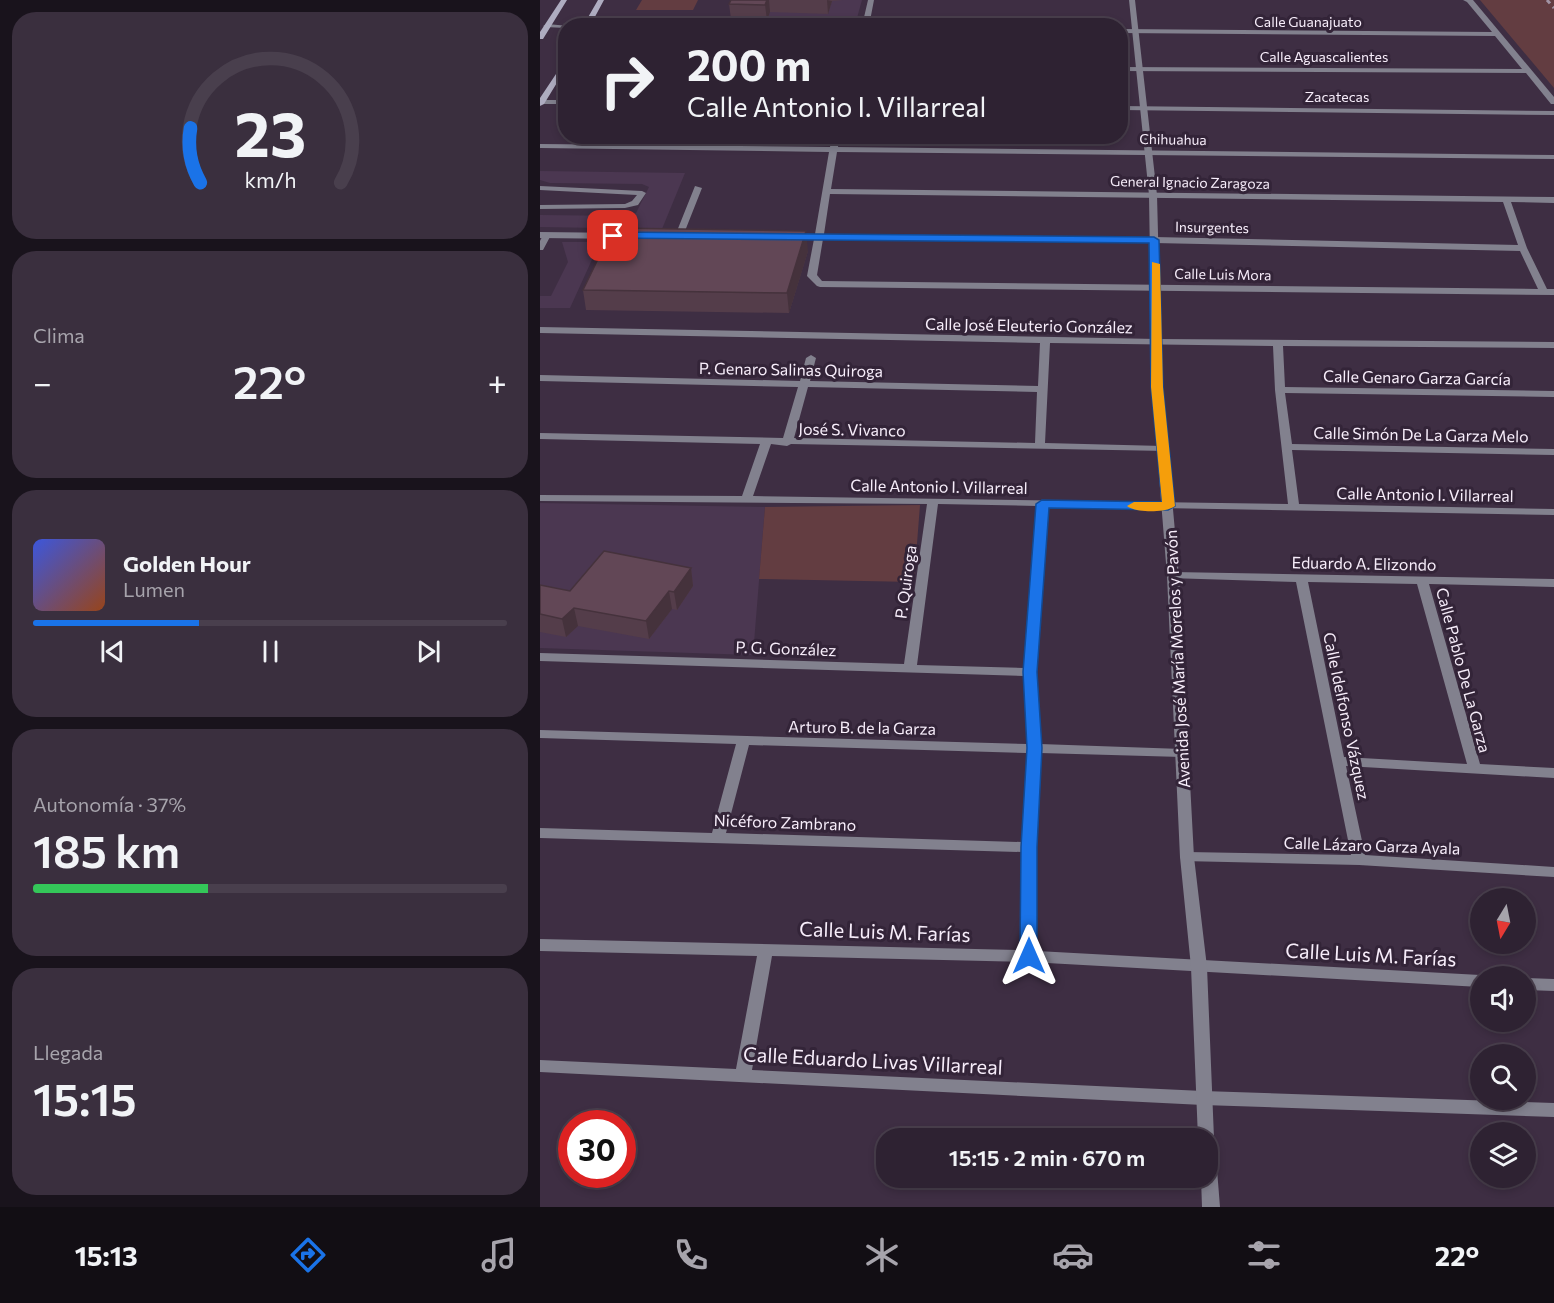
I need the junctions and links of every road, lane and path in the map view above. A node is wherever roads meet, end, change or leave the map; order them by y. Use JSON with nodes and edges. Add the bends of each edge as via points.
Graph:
{"nodes":[{"id":1,"x":564,"y":0,"type":"edge"},
{"id":2,"x":601,"y":0,"type":"edge"},
{"id":3,"x":871,"y":0,"type":"edge"},
{"id":4,"x":1132,"y":0,"type":"edge"},
{"id":5,"x":1468,"y":0,"type":"edge"},
{"id":6,"x":591,"y":18,"type":"edge"},
{"id":7,"x":867,"y":18,"type":"edge"},
{"id":8,"x":547,"y":26,"type":"junction"},
{"id":9,"x":558,"y":26,"type":"edge"},
{"id":10,"x":1128,"y":31,"type":"edge"},
{"id":11,"x":1135,"y":31,"type":"junction"},
{"id":12,"x":1496,"y":34,"type":"junction"},
{"id":13,"x":540,"y":37,"type":"edge"},
{"id":14,"x":1128,"y":69,"type":"edge"},
{"id":15,"x":1138,"y":69,"type":"junction"},
{"id":16,"x":1527,"y":71,"type":"junction"},
{"id":17,"x":558,"y":75,"type":"edge"},
{"id":18,"x":558,"y":102,"type":"edge"},
{"id":19,"x":1554,"y":102,"type":"edge"},
{"id":20,"x":541,"y":103,"type":"edge"},
{"id":21,"x":1128,"y":108,"type":"edge"},
{"id":22,"x":1143,"y":108,"type":"junction"},
{"id":23,"x":1554,"y":113,"type":"edge"},
{"id":24,"x":834,"y":144,"type":"edge"},
{"id":25,"x":540,"y":146,"type":"edge"},
{"id":26,"x":833,"y":149,"type":"junction"},
{"id":27,"x":1147,"y":152,"type":"junction"},
{"id":28,"x":1554,"y":157,"type":"edge"},
{"id":29,"x":540,"y":188,"type":"edge"},
{"id":30,"x":698,"y":188,"type":"dead end"},
{"id":31,"x":826,"y":191,"type":"junction"},
{"id":32,"x":1153,"y":195,"type":"junction"},
{"id":33,"x":1506,"y":199,"type":"junction"},
{"id":34,"x":1554,"y":200,"type":"edge"},
{"id":35,"x":540,"y":207,"type":"edge"},
{"id":36,"x":544,"y":235,"type":"edge"},
{"id":37,"x":631,"y":236,"type":"edge"},
{"id":38,"x":667,"y":236,"type":"edge"},
{"id":39,"x":679,"y":236,"type":"junction"},
{"id":40,"x":691,"y":236,"type":"edge"},
{"id":41,"x":782,"y":236,"type":"edge"},
{"id":42,"x":817,"y":236,"type":"junction"},
{"id":43,"x":1154,"y":240,"type":"junction"},
{"id":44,"x":540,"y":248,"type":"edge"},
{"id":45,"x":1523,"y":248,"type":"junction"},
{"id":46,"x":1156,"y":287,"type":"junction"},
{"id":47,"x":1549,"y":292,"type":"edge"},
{"id":48,"x":540,"y":330,"type":"edge"},
{"id":49,"x":1045,"y":340,"type":"junction"},
{"id":50,"x":1157,"y":342,"type":"junction"},
{"id":51,"x":1278,"y":344,"type":"junction"},
{"id":52,"x":1554,"y":345,"type":"edge"},
{"id":53,"x":811,"y":358,"type":"dead end"},
{"id":54,"x":540,"y":378,"type":"edge"},
{"id":55,"x":801,"y":385,"type":"junction"},
{"id":56,"x":1042,"y":389,"type":"junction"},
{"id":57,"x":1280,"y":390,"type":"junction"},
{"id":58,"x":1554,"y":394,"type":"edge"},
{"id":59,"x":540,"y":436,"type":"edge"},
{"id":60,"x":766,"y":442,"type":"junction"},
{"id":61,"x":787,"y":443,"type":"junction"},
{"id":62,"x":1040,"y":447,"type":"junction"},
{"id":63,"x":1287,"y":447,"type":"junction"},
{"id":64,"x":1163,"y":449,"type":"junction"},
{"id":65,"x":1554,"y":452,"type":"edge"},
{"id":66,"x":540,"y":498,"type":"edge"},
{"id":67,"x":747,"y":500,"type":"junction"},
{"id":68,"x":933,"y":501,"type":"junction"},
{"id":69,"x":1042,"y":504,"type":"junction"},
{"id":70,"x":1168,"y":506,"type":"junction"},
{"id":71,"x":1294,"y":508,"type":"junction"},
{"id":72,"x":1554,"y":512,"type":"edge"},
{"id":73,"x":1173,"y":576,"type":"junction"},
{"id":74,"x":1301,"y":579,"type":"junction"},
{"id":75,"x":1422,"y":580,"type":"junction"},
{"id":76,"x":1554,"y":583,"type":"edge"},
{"id":77,"x":540,"y":657,"type":"edge"},
{"id":78,"x":910,"y":668,"type":"junction"},
{"id":79,"x":1030,"y":672,"type":"junction"},
{"id":80,"x":540,"y":734,"type":"edge"},
{"id":81,"x":743,"y":741,"type":"junction"},
{"id":82,"x":1034,"y":748,"type":"junction"},
{"id":83,"x":1182,"y":753,"type":"junction"},
{"id":84,"x":1340,"y":761,"type":"junction"},
{"id":85,"x":1475,"y":770,"type":"junction"},
{"id":86,"x":1554,"y":773,"type":"edge"},
{"id":87,"x":540,"y":833,"type":"edge"},
{"id":88,"x":718,"y":838,"type":"junction"},
{"id":89,"x":1029,"y":847,"type":"junction"},
{"id":90,"x":1187,"y":857,"type":"junction"},
{"id":91,"x":1359,"y":860,"type":"junction"},
{"id":92,"x":1554,"y":872,"type":"edge"},
{"id":93,"x":540,"y":945,"type":"edge"},
{"id":94,"x":766,"y":949,"type":"junction"},
{"id":95,"x":1029,"y":956,"type":"junction"},
{"id":96,"x":1198,"y":967,"type":"junction"},
{"id":97,"x":1470,"y":981,"type":"edge"},
{"id":98,"x":1536,"y":984,"type":"edge"},
{"id":99,"x":1554,"y":985,"type":"edge"},
{"id":100,"x":540,"y":1066,"type":"edge"},
{"id":101,"x":743,"y":1075,"type":"junction"},
{"id":102,"x":1203,"y":1098,"type":"junction"},
{"id":103,"x":1554,"y":1110,"type":"edge"},
{"id":104,"x":1205,"y":1128,"type":"edge"},
{"id":105,"x":1210,"y":1188,"type":"edge"},
{"id":106,"x":1211,"y":1207,"type":"edge"}],
"edges":[{"from":1,"to":8,"type":"main road"},
{"from":2,"to":6,"type":"main road"},
{"from":3,"to":7,"type":"street"},
{"from":4,"to":11,"type":"street","name":"Avenida José María Morelos y Pavón"},
{"from":5,"to":12,"type":"street"},
{"from":8,"to":9,"type":"street"},
{"from":8,"to":13,"type":"main road"},
{"from":10,"to":11,"type":"street","name":"Calle Guanajuato"},
{"from":11,"to":12,"type":"street","name":"Calle Guanajuato"},
{"from":11,"to":15,"type":"street","name":"Avenida José María Morelos y Pavón"},
{"from":12,"to":16,"type":"street"},
{"from":14,"to":15,"type":"street","name":"Calle Aguascalientes"},
{"from":15,"to":16,"type":"street","name":"Calle Aguascalientes"},
{"from":15,"to":22,"type":"street","name":"Avenida José María Morelos y Pavón"},
{"from":16,"to":19,"type":"street"},
{"from":17,"to":20,"type":"main road"},
{"from":18,"to":20,"type":"street"},
{"from":21,"to":22,"type":"street","name":"Zacatecas"},
{"from":22,"to":23,"type":"street","name":"Zacatecas"},
{"from":22,"to":27,"type":"street","name":"Avenida José María Morelos y Pavón"},
{"from":24,"to":26,"type":"street"},
{"from":25,"to":26,"type":"street","name":"Chihuahua"},
{"from":26,"to":27,"type":"street","name":"Chihuahua"},
{"from":26,"to":31,"type":"street"},
{"from":27,"to":28,"type":"street","name":"Chihuahua"},
{"from":27,"to":32,"type":"street","name":"Avenida José María Morelos y Pavón"},
{"from":29,"to":35,"type":"lane","via":[[642,193],[635,203],[625,206]]},
{"from":30,"to":39,"type":"lane"},
{"from":31,"to":32,"type":"street","name":"General Ignacio Zaragoza"},
{"from":31,"to":42,"type":"street"},
{"from":32,"to":33,"type":"street","name":"General Ignacio Zaragoza"},
{"from":32,"to":43,"type":"street","name":"Avenida José María Morelos y Pavón"},
{"from":33,"to":34,"type":"street","name":"General Ignacio Zaragoza"},
{"from":33,"to":45,"type":"street"},
{"from":36,"to":37,"type":"street"},
{"from":36,"to":44,"type":"lane"},
{"from":38,"to":39,"type":"street"},
{"from":39,"to":40,"type":"street"},
{"from":41,"to":42,"type":"street","name":"Insurgentes"},
{"from":42,"to":43,"type":"street","name":"Insurgentes"},
{"from":42,"to":46,"type":"street","name":"Calle Luis Mora","via":[[812,276],[820,284]]},
{"from":43,"to":45,"type":"street","name":"Insurgentes"},
{"from":43,"to":46,"type":"street","name":"Avenida José María Morelos y Pavón"},
{"from":45,"to":47,"type":"street"},
{"from":46,"to":47,"type":"street","name":"Calle Luis Mora"},
{"from":46,"to":50,"type":"street","name":"Avenida José María Morelos y Pavón"},
{"from":48,"to":49,"type":"street","name":"Calle José Eleuterio González"},
{"from":49,"to":50,"type":"street","name":"Calle José Eleuterio González"},
{"from":49,"to":56,"type":"street"},
{"from":50,"to":51,"type":"street","name":"Calle José Eleuterio González"},
{"from":50,"to":64,"type":"street","name":"Avenida José María Morelos y Pavón"},
{"from":51,"to":52,"type":"street","name":"Calle José Eleuterio González"},
{"from":51,"to":57,"type":"street"},
{"from":53,"to":55,"type":"street"},
{"from":54,"to":55,"type":"street","name":"P. Genaro Salinas Quiroga"},
{"from":55,"to":56,"type":"street","name":"P. Genaro Salinas Quiroga"},
{"from":55,"to":61,"type":"street"},
{"from":56,"to":62,"type":"street"},
{"from":57,"to":58,"type":"street","name":"Calle Genaro Garza García"},
{"from":57,"to":63,"type":"street"},
{"from":59,"to":60,"type":"street","name":"José S. Vivanco"},
{"from":60,"to":61,"type":"street","name":"José S. Vivanco"},
{"from":60,"to":67,"type":"street"},
{"from":61,"to":62,"type":"street","name":"José S. Vivanco"},
{"from":62,"to":64,"type":"street","name":"José S. Vivanco"},
{"from":63,"to":65,"type":"street","name":"Calle Simón De La Garza Melo"},
{"from":63,"to":71,"type":"street"},
{"from":64,"to":70,"type":"street","name":"Avenida José María Morelos y Pavón"},
{"from":66,"to":67,"type":"street","name":"Calle Antonio I. Villarreal"},
{"from":67,"to":68,"type":"street","name":"Calle Antonio I. Villarreal"},
{"from":68,"to":69,"type":"street","name":"Calle Antonio I. Villarreal"},
{"from":68,"to":78,"type":"street","name":"P. Quiroga"},
{"from":69,"to":70,"type":"street","name":"Calle Antonio I. Villarreal"},
{"from":69,"to":79,"type":"street"},
{"from":70,"to":71,"type":"street","name":"Calle Antonio I. Villarreal"},
{"from":70,"to":73,"type":"street","name":"Avenida José María Morelos y Pavón"},
{"from":71,"to":72,"type":"street","name":"Calle Antonio I. Villarreal"},
{"from":73,"to":74,"type":"street","name":"Eduardo A. Elizondo"},
{"from":73,"to":83,"type":"street","name":"Avenida José María Morelos y Pavón"},
{"from":74,"to":75,"type":"street","name":"Eduardo A. Elizondo"},
{"from":74,"to":84,"type":"street","name":"Calle Idelfonso Vázquez"},
{"from":75,"to":76,"type":"street","name":"Eduardo A. Elizondo"},
{"from":75,"to":85,"type":"street","name":"Calle Pablo De La Garza"},
{"from":77,"to":78,"type":"street","name":"P. G. González"},
{"from":78,"to":79,"type":"street","name":"P. G. González"},
{"from":79,"to":82,"type":"street"},
{"from":80,"to":81,"type":"street","name":"Arturo B. de la Garza"},
{"from":81,"to":82,"type":"street","name":"Arturo B. de la Garza"},
{"from":81,"to":88,"type":"street"},
{"from":82,"to":83,"type":"street","name":"Arturo B. de la Garza"},
{"from":82,"to":89,"type":"street"},
{"from":83,"to":90,"type":"street","name":"Avenida José María Morelos y Pavón"},
{"from":84,"to":85,"type":"street"},
{"from":84,"to":91,"type":"street","name":"Calle Idelfonso Vázquez"},
{"from":85,"to":86,"type":"street"},
{"from":87,"to":88,"type":"street","name":"Nicéforo Zambrano"},
{"from":88,"to":89,"type":"street","name":"Nicéforo Zambrano"},
{"from":89,"to":95,"type":"street"},
{"from":90,"to":91,"type":"street","name":"Calle Lázaro Garza Ayala"},
{"from":90,"to":96,"type":"street","name":"Avenida José María Morelos y Pavón"},
{"from":91,"to":92,"type":"street","name":"Calle Lázaro Garza Ayala"},
{"from":93,"to":94,"type":"street","name":"Calle Luis M. Farías"},
{"from":94,"to":95,"type":"street","name":"Calle Luis M. Farías"},
{"from":94,"to":101,"type":"street"},
{"from":95,"to":96,"type":"street","name":"Calle Luis M. Farías"},
{"from":96,"to":97,"type":"street","name":"Calle Luis M. Farías"},
{"from":96,"to":102,"type":"street","name":"Avenida José María Morelos y Pavón"},
{"from":98,"to":99,"type":"street"},
{"from":100,"to":101,"type":"street","name":"Calle Eduardo Livas Villarreal"},
{"from":101,"to":102,"type":"street","name":"Calle Eduardo Livas Villarreal"},
{"from":102,"to":103,"type":"street","name":"Calle Eduardo Livas Villarreal"},
{"from":102,"to":104,"type":"street","name":"Avenida José María Morelos y Pavón"},
{"from":105,"to":106,"type":"street"}]}
